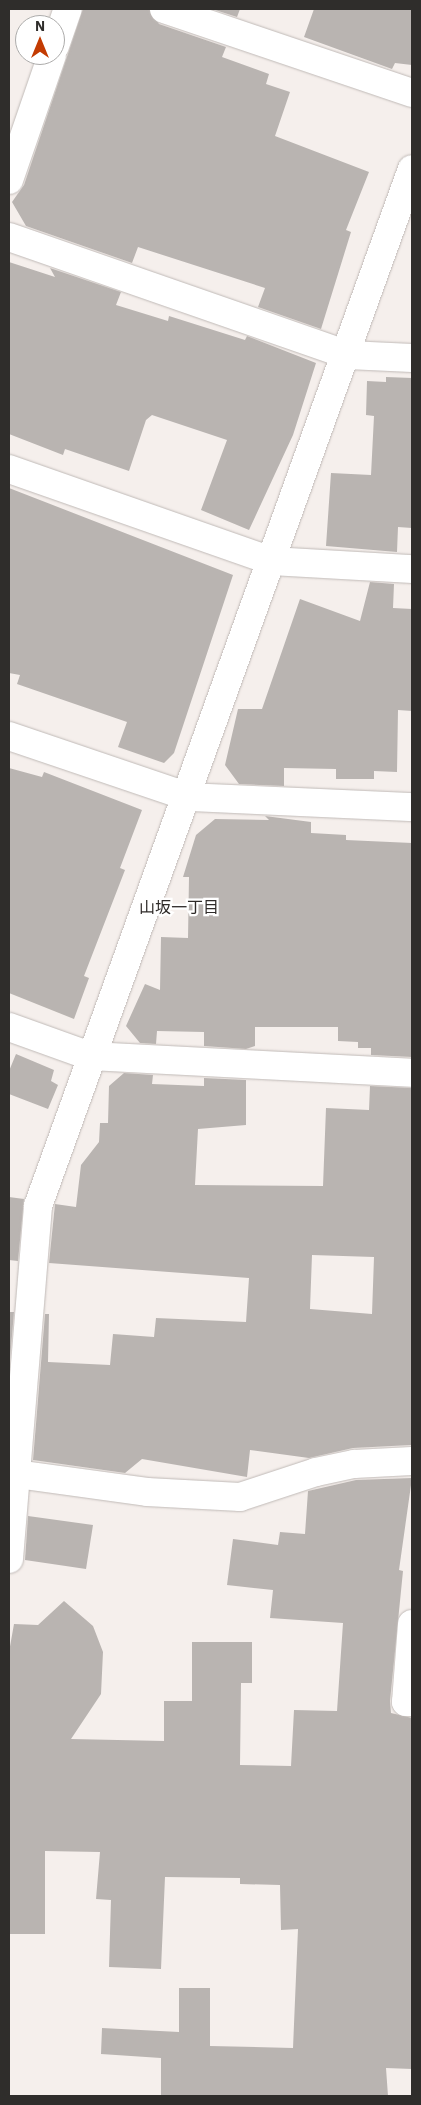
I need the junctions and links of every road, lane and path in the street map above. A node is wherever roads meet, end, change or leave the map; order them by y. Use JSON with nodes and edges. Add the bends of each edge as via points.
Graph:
{"nodes":[{"id":1,"x":164,"y":9,"type":"edge"},
{"id":2,"x":49,"y":65,"type":"edge"},
{"id":3,"x":412,"y":93,"type":"edge"},
{"id":4,"x":412,"y":169,"type":"edge"},
{"id":5,"x":9,"y":180,"type":"edge"},
{"id":6,"x":9,"y":237,"type":"edge"},
{"id":7,"x":348,"y":355,"type":"junction"},
{"id":8,"x":412,"y":358,"type":"edge"},
{"id":9,"x":9,"y":468,"type":"edge"},
{"id":10,"x":272,"y":561,"type":"junction"},
{"id":11,"x":412,"y":569,"type":"edge"},
{"id":12,"x":9,"y":736,"type":"edge"},
{"id":13,"x":189,"y":797,"type":"junction"},
{"id":14,"x":412,"y":807,"type":"edge"},
{"id":15,"x":9,"y":1027,"type":"edge"},
{"id":16,"x":90,"y":1056,"type":"junction"},
{"id":17,"x":412,"y":1073,"type":"edge"},
{"id":18,"x":21,"y":1273,"type":"edge"},
{"id":19,"x":412,"y":1461,"type":"edge"},
{"id":20,"x":13,"y":1474,"type":"edge"},
{"id":21,"x":9,"y":1559,"type":"edge"},
{"id":22,"x":412,"y":1624,"type":"edge"},
{"id":23,"x":412,"y":1702,"type":"edge"}],
"edges":[{"from":1,"to":3,"type":"street"},
{"from":2,"to":5,"type":"street"},
{"from":4,"to":7,"type":"street"},
{"from":6,"to":7,"type":"street"},
{"from":7,"to":8,"type":"street"},
{"from":7,"to":10,"type":"street"},
{"from":9,"to":10,"type":"street"},
{"from":10,"to":11,"type":"street"},
{"from":10,"to":13,"type":"street"},
{"from":12,"to":13,"type":"street"},
{"from":13,"to":14,"type":"street"},
{"from":13,"to":16,"type":"street"},
{"from":15,"to":16,"type":"street"},
{"from":16,"to":17,"type":"street"},
{"from":16,"to":18,"type":"street","via":[[38,1206]]},
{"from":18,"to":20,"type":"street"},
{"from":19,"to":20,"type":"street","via":[[354,1464],[316,1472],[240,1497],[147,1492]]},
{"from":20,"to":21,"type":"street"},
{"from":22,"to":23,"type":"street","via":[[406,1702]]}]}
